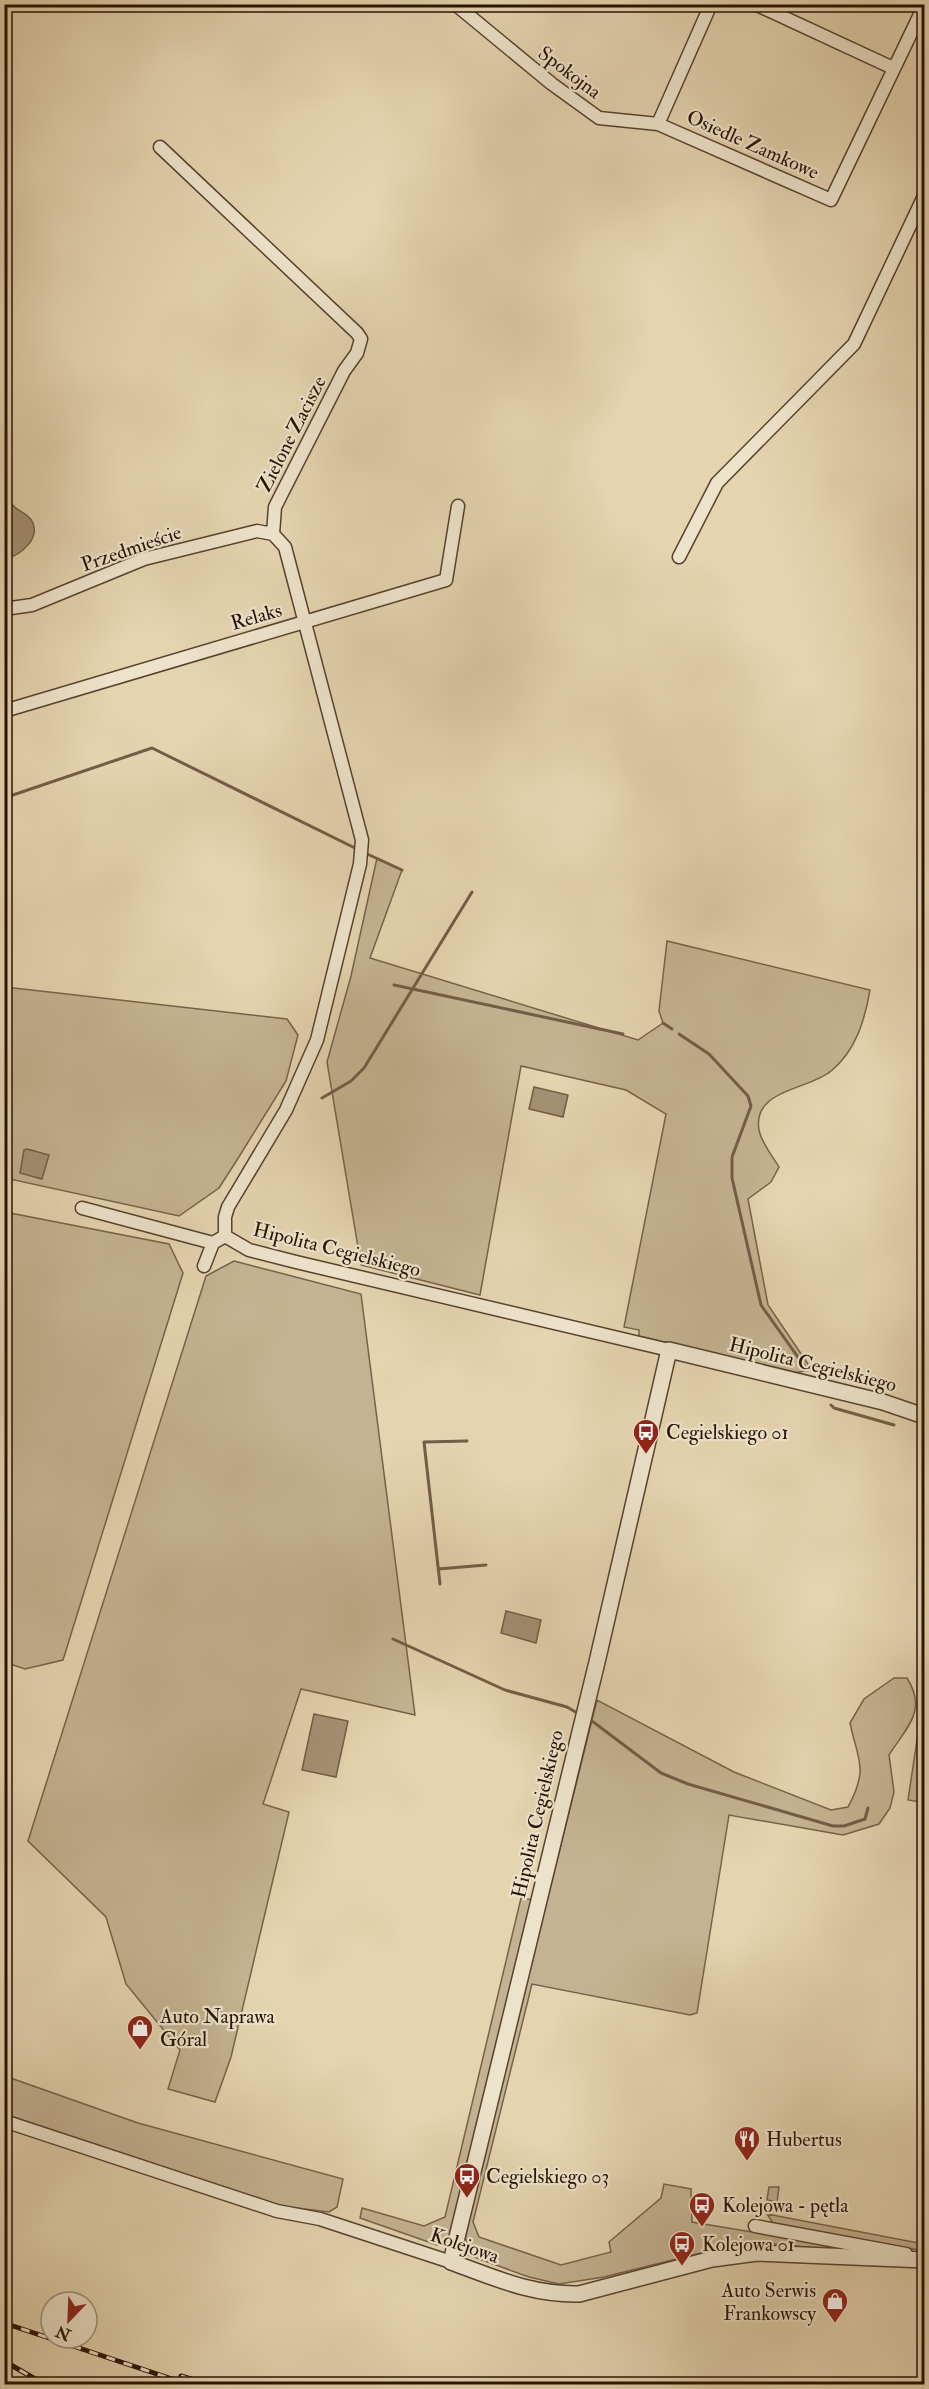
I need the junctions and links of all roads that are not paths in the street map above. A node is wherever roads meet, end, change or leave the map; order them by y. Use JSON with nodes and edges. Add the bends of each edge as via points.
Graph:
{"nodes":[{"id":1,"x":455,"y":4,"type":"edge"},
{"id":2,"x":711,"y":4,"type":"edge"},
{"id":3,"x":755,"y":4,"type":"edge"},
{"id":4,"x":924,"y":6,"type":"edge"},
{"id":5,"x":893,"y":68,"type":"junction"},
{"id":6,"x":658,"y":124,"type":"junction"},
{"id":7,"x":160,"y":147,"type":"dead end"},
{"id":8,"x":924,"y":196,"type":"edge"},
{"id":9,"x":458,"y":506,"type":"dead end"},
{"id":10,"x":273,"y":534,"type":"junction"},
{"id":11,"x":680,"y":557,"type":"dead end"},
{"id":12,"x":4,"y":609,"type":"edge"},
{"id":13,"x":304,"y":622,"type":"junction"},
{"id":14,"x":4,"y":711,"type":"edge"},
{"id":15,"x":82,"y":1208,"type":"dead end"},
{"id":16,"x":225,"y":1236,"type":"junction"},
{"id":17,"x":213,"y":1243,"type":"junction"},
{"id":18,"x":204,"y":1266,"type":"dead end"},
{"id":19,"x":669,"y":1350,"type":"junction"},
{"id":20,"x":691,"y":1355,"type":"junction"},
{"id":21,"x":664,"y":1376,"type":"junction"},
{"id":22,"x":924,"y":1416,"type":"edge"},
{"id":23,"x":4,"y":2121,"type":"edge"},
{"id":24,"x":755,"y":2226,"type":"dead end"},
{"id":25,"x":924,"y":2259,"type":"edge"},
{"id":26,"x":451,"y":2262,"type":"junction"}],
"edges":[{"from":1,"to":6,"type":"street","name":"Spokojna","via":[[599,118]]},
{"from":2,"to":6,"type":"street"},
{"from":3,"to":5,"type":"street"},
{"from":4,"to":5,"type":"street","name":"Osiedle Zamkowe"},
{"from":5,"to":6,"type":"street","name":"Osiedle Zamkowe","via":[[831,200]]},
{"from":7,"to":10,"type":"street","name":"Zielone Zacisze","via":[[361,339],[275,507]]},
{"from":8,"to":11,"type":"street","via":[[854,344],[717,483]]},
{"from":9,"to":13,"type":"street","name":"Relaks","via":[[446,580]]},
{"from":10,"to":12,"type":"street","name":"Przedmieście","via":[[257,531],[144,560],[32,605]]},
{"from":10,"to":13,"type":"street","via":[[285,547]]},
{"from":13,"to":14,"type":"street","name":"Relaks"},
{"from":13,"to":16,"type":"street","name":"Hipolita Cegielskiego","via":[[362,851],[317,1040],[286,1110],[228,1207]]},
{"from":15,"to":17,"type":"street"},
{"from":16,"to":17,"type":"street"},
{"from":16,"to":19,"type":"street","name":"Hipolita Cegielskiego","via":[[268,1255]]},
{"from":17,"to":18,"type":"street"},
{"from":19,"to":20,"type":"street","name":"Hipolita Cegielskiego"},
{"from":19,"to":21,"type":"street","name":"Hipolita Cegielskiego"},
{"from":20,"to":21,"type":"street"},
{"from":20,"to":22,"type":"street","name":"Hipolita Cegielskiego","via":[[883,1402]]},
{"from":21,"to":26,"type":"street","name":"Hipolita Cegielskiego"},
{"from":23,"to":26,"type":"street","name":"Kolejowa","via":[[277,2211],[320,2219]]},
{"from":24,"to":25,"type":"street","name":"Kolejowa"},
{"from":25,"to":26,"type":"street","name":"Kolejowa","via":[[757,2253],[712,2259],[579,2294],[538,2293]]}]}
